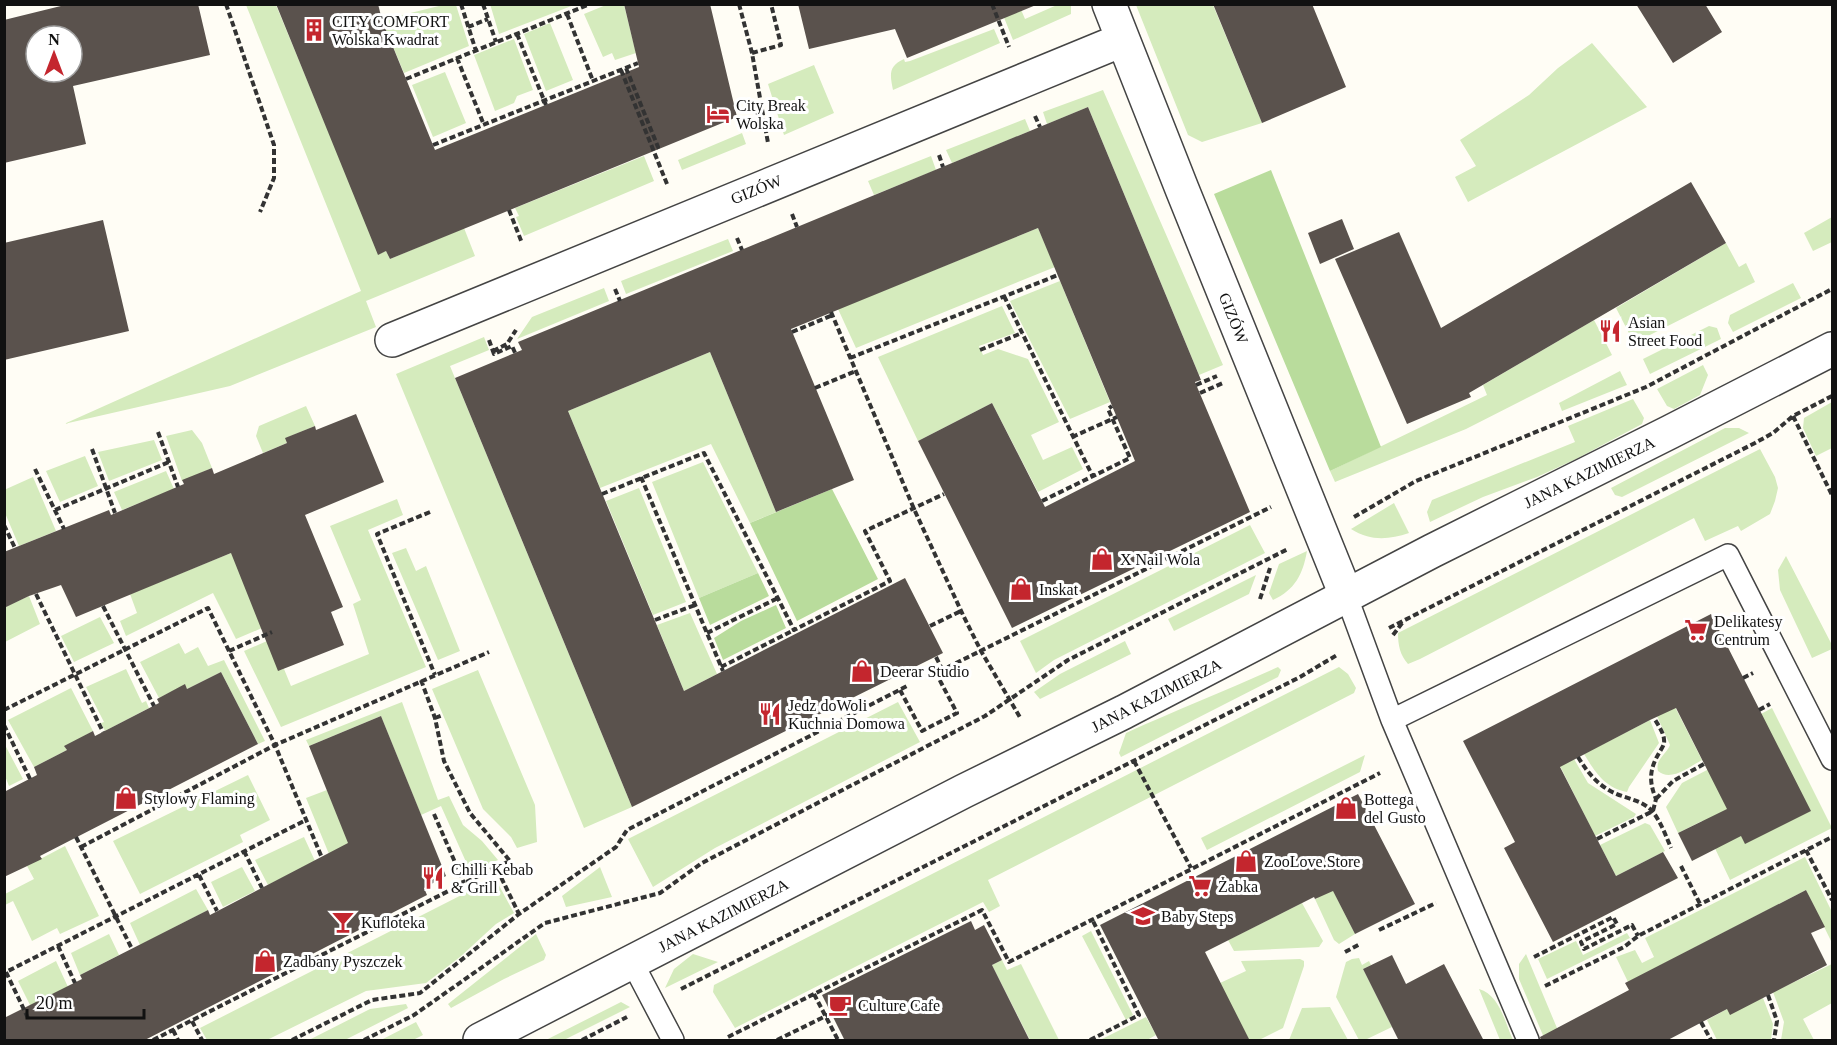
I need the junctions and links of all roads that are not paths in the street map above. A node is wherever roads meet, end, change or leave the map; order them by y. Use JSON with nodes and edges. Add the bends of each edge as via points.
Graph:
{"nodes":[{"id":1,"x":1109,"y":4,"type":"edge"},
{"id":2,"x":1122,"y":40,"type":"junction"},
{"id":3,"x":392,"y":340,"type":"dead end"},
{"id":4,"x":1833,"y":348,"type":"edge"},
{"id":5,"x":1346,"y":595,"type":"junction"},
{"id":6,"x":1392,"y":720,"type":"junction"},
{"id":7,"x":1833,"y":759,"type":"edge"},
{"id":8,"x":632,"y":962,"type":"junction"},
{"id":9,"x":480,"y":1041,"type":"edge"},
{"id":10,"x":673,"y":1041,"type":"edge"},
{"id":11,"x":1528,"y":1041,"type":"edge"}],
"edges":[{"from":1,"to":2,"type":"street","name":"GIZÓW"},
{"from":2,"to":3,"type":"street","name":"GIZÓW"},
{"from":2,"to":5,"type":"street","name":"GIZÓW"},
{"from":4,"to":5,"type":"street","name":"JANA KAZIMIERZA"},
{"from":5,"to":6,"type":"lane"},
{"from":5,"to":8,"type":"street","name":"JANA KAZIMIERZA"},
{"from":6,"to":7,"type":"lane","via":[[1728,555]]},
{"from":6,"to":11,"type":"lane"},
{"from":8,"to":9,"type":"street","name":"JANA KAZIMIERZA"},
{"from":8,"to":10,"type":"lane"}]}
